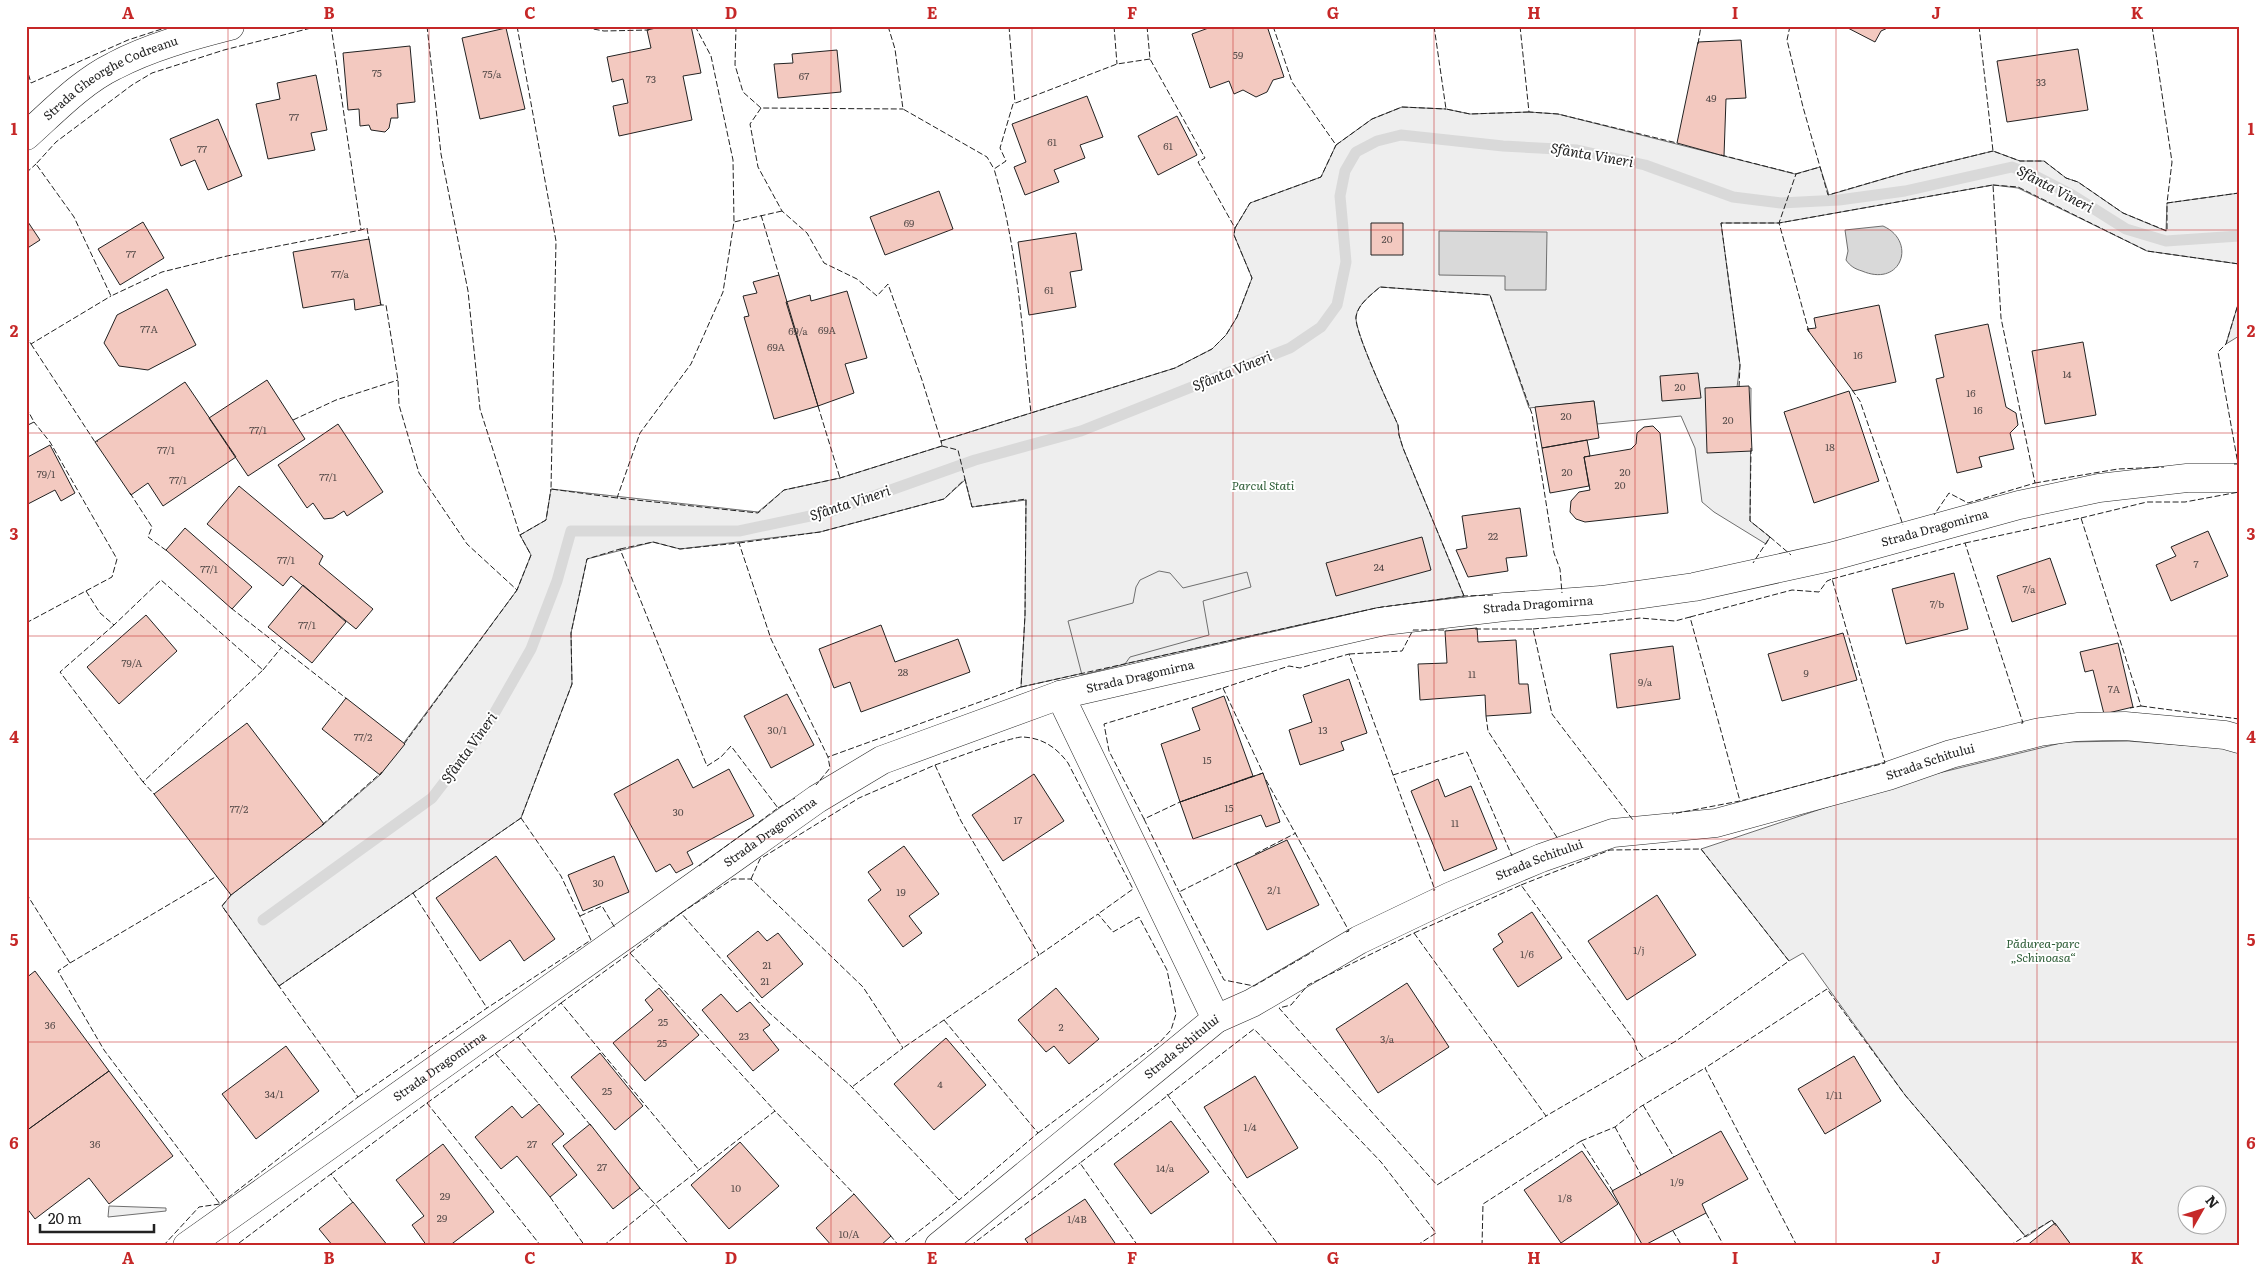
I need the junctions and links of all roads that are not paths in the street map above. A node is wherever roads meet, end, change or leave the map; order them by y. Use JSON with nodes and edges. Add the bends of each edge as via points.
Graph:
{"nodes":[{"id":1,"x":230,"y":26,"type":"edge"},
{"id":2,"x":26,"y":136,"type":"edge"},
{"id":3,"x":2239,"y":478,"type":"edge"},
{"id":4,"x":1060,"y":694,"type":"junction"},
{"id":5,"x":2239,"y":738,"type":"edge"},
{"id":6,"x":1216,"y":1019,"type":"junction"},
{"id":7,"x":187,"y":1246,"type":"edge"},
{"id":8,"x":939,"y":1246,"type":"edge"}],
"edges":[{"from":1,"to":2,"type":"street","name":"Strada Gheorghe Codreanu","via":[[112,66],[74,93]]},
{"from":3,"to":4,"type":"street","name":"Strada Dragomirna","via":[[2188,478],[2099,488],[2019,505],[1830,557],[1694,587],[1601,600],[1384,621]]},
{"from":4,"to":6,"type":"street"},
{"from":4,"to":7,"type":"street","name":"Strada Dragomirna","via":[[882,760],[818,799]]},
{"from":5,"to":6,"type":"street","name":"Strada Schitului","via":[[2125,726],[2040,732],[1951,754],[1888,776],[1716,823],[1613,833],[1541,858],[1451,896],[1359,940],[1252,1004]]},
{"from":6,"to":8,"type":"street","name":"Strada Schitului"}]}
